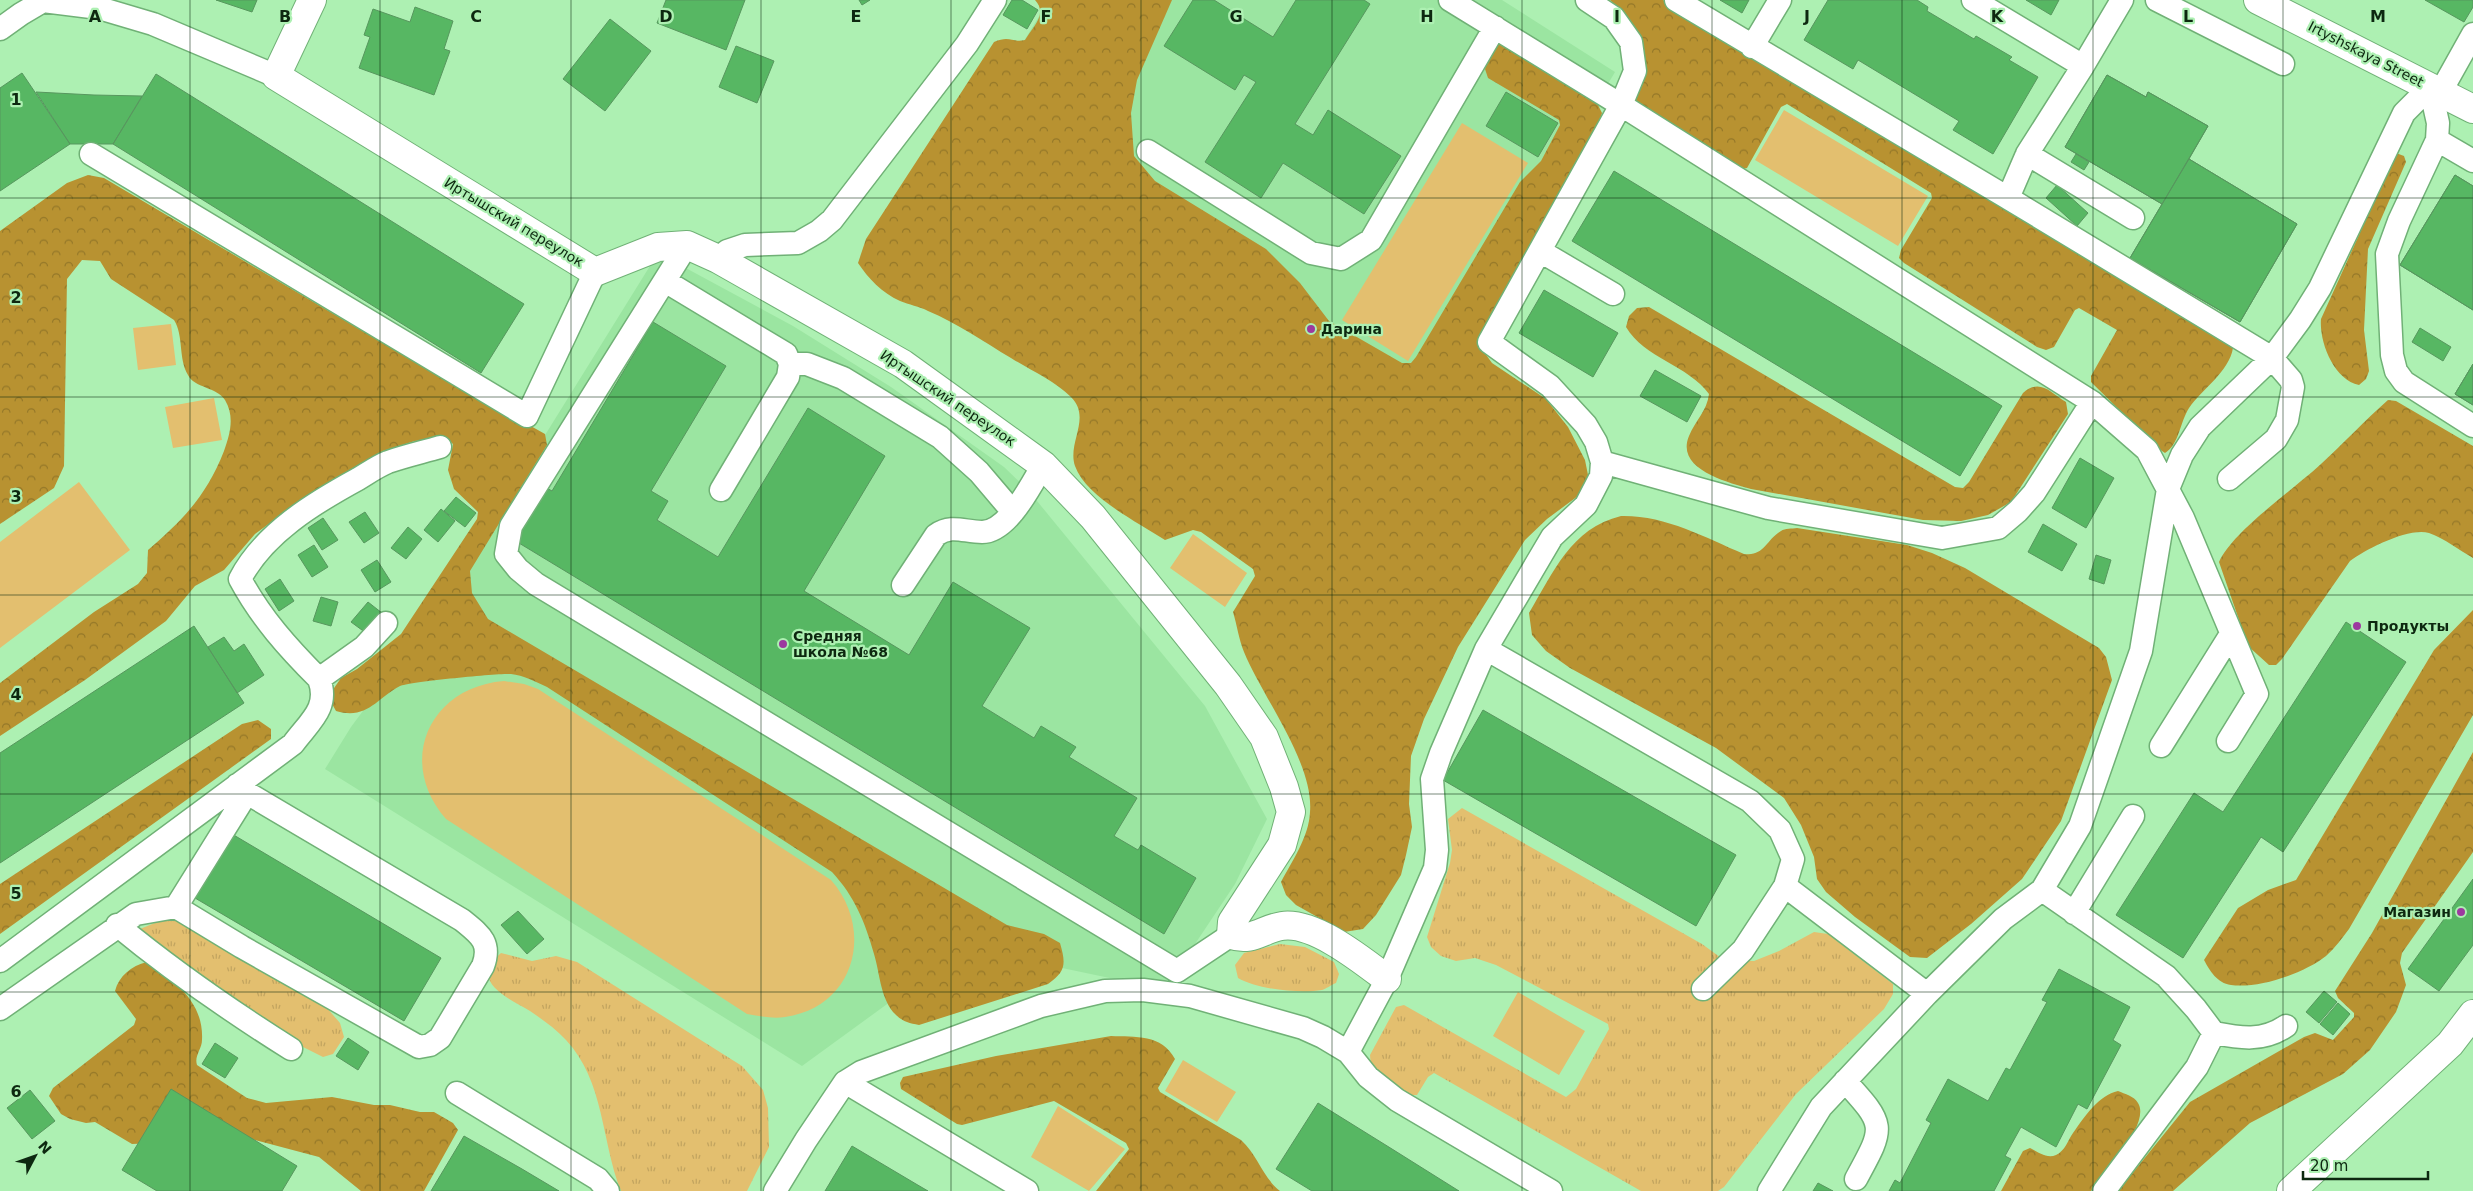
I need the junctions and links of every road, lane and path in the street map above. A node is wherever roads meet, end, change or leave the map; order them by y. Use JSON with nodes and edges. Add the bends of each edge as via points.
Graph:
{"nodes":[{"id":1,"x":312,"y":0,"type":"edge"},
{"id":2,"x":995,"y":0,"type":"edge"},
{"id":3,"x":1450,"y":0,"type":"edge"},
{"id":4,"x":1587,"y":0,"type":"edge"},
{"id":5,"x":1676,"y":0,"type":"edge"},
{"id":6,"x":1780,"y":0,"type":"edge"},
{"id":7,"x":1973,"y":0,"type":"edge"},
{"id":8,"x":2122,"y":0,"type":"edge"},
{"id":9,"x":2157,"y":0,"type":"edge"},
{"id":10,"x":2258,"y":0,"type":"edge"},
{"id":11,"x":43,"y":1,"type":"edge"},
{"id":12,"x":1495,"y":27,"type":"junction"},
{"id":13,"x":0,"y":30,"type":"edge"},
{"id":14,"x":2473,"y":34,"type":"edge"},
{"id":15,"x":1752,"y":47,"type":"junction"},
{"id":16,"x":2282,"y":64,"type":"dead end"},
{"id":17,"x":2083,"y":66,"type":"junction"},
{"id":18,"x":276,"y":76,"type":"junction"},
{"id":19,"x":2435,"y":90,"type":"junction"},
{"id":20,"x":1621,"y":105,"type":"junction"},
{"id":21,"x":2473,"y":109,"type":"edge"},
{"id":22,"x":2437,"y":140,"type":"junction"},
{"id":23,"x":1148,"y":151,"type":"dead end"},
{"id":24,"x":92,"y":154,"type":"dead end"},
{"id":25,"x":2027,"y":154,"type":"junction"},
{"id":26,"x":2473,"y":161,"type":"edge"},
{"id":27,"x":2008,"y":198,"type":"junction"},
{"id":28,"x":2133,"y":218,"type":"dead end"},
{"id":29,"x":687,"y":245,"type":"junction"},
{"id":30,"x":1540,"y":251,"type":"junction"},
{"id":31,"x":718,"y":259,"type":"junction"},
{"id":32,"x":595,"y":272,"type":"junction"},
{"id":33,"x":665,"y":281,"type":"junction"},
{"id":34,"x":1613,"y":294,"type":"dead end"},
{"id":35,"x":2272,"y":358,"type":"junction"},
{"id":36,"x":790,"y":364,"type":"junction"},
{"id":37,"x":2092,"y":402,"type":"junction"},
{"id":38,"x":2473,"y":426,"type":"edge"},
{"id":39,"x":440,"y":447,"type":"dead end"},
{"id":40,"x":1602,"y":462,"type":"junction"},
{"id":41,"x":1043,"y":465,"type":"junction"},
{"id":42,"x":2228,"y":479,"type":"dead end"},
{"id":43,"x":2168,"y":489,"type":"junction"},
{"id":44,"x":721,"y":490,"type":"dead end"},
{"id":45,"x":1013,"y":512,"type":"junction"},
{"id":46,"x":903,"y":585,"type":"dead end"},
{"id":47,"x":386,"y":623,"type":"dead end"},
{"id":48,"x":2231,"y":634,"type":"junction"},
{"id":49,"x":1486,"y":649,"type":"junction"},
{"id":50,"x":320,"y":679,"type":"junction"},
{"id":51,"x":2228,"y":741,"type":"dead end"},
{"id":52,"x":2161,"y":746,"type":"dead end"},
{"id":53,"x":242,"y":789,"type":"junction"},
{"id":54,"x":2133,"y":816,"type":"dead end"},
{"id":55,"x":1785,"y":886,"type":"junction"},
{"id":56,"x":2042,"y":890,"type":"junction"},
{"id":57,"x":176,"y":907,"type":"junction"},
{"id":58,"x":2074,"y":913,"type":"junction"},
{"id":59,"x":117,"y":926,"type":"junction"},
{"id":60,"x":1231,"y":935,"type":"junction"},
{"id":61,"x":0,"y":961,"type":"edge"},
{"id":62,"x":1387,"y":979,"type":"junction"},
{"id":63,"x":1703,"y":989,"type":"dead end"},
{"id":64,"x":1927,"y":994,"type":"junction"},
{"id":65,"x":0,"y":1009,"type":"edge"},
{"id":66,"x":2473,"y":1014,"type":"edge"},
{"id":67,"x":2286,"y":1026,"type":"dead end"},
{"id":68,"x":2214,"y":1033,"type":"junction"},
{"id":69,"x":291,"y":1049,"type":"dead end"},
{"id":70,"x":1348,"y":1052,"type":"junction"},
{"id":71,"x":1845,"y":1081,"type":"junction"},
{"id":72,"x":845,"y":1082,"type":"junction"},
{"id":73,"x":457,"y":1093,"type":"dead end"},
{"id":74,"x":1856,"y":1179,"type":"dead end"},
{"id":75,"x":608,"y":1191,"type":"edge"},
{"id":76,"x":775,"y":1191,"type":"edge"},
{"id":77,"x":1027,"y":1191,"type":"edge"},
{"id":78,"x":1551,"y":1191,"type":"edge"},
{"id":79,"x":1768,"y":1191,"type":"edge"},
{"id":80,"x":2104,"y":1191,"type":"edge"},
{"id":81,"x":2291,"y":1191,"type":"edge"}],
"edges":[{"from":1,"to":18,"type":"street"},
{"from":2,"to":31,"type":"lane","via":[[967,44],[832,220],[798,243],[745,246],[727,251]]},
{"from":3,"to":12,"type":"lane"},
{"from":4,"to":20,"type":"lane","via":[[1614,18],[1631,42],[1635,71]]},
{"from":5,"to":15,"type":"lane"},
{"from":6,"to":15,"type":"lane"},
{"from":7,"to":17,"type":"lane"},
{"from":8,"to":17,"type":"lane"},
{"from":9,"to":16,"type":"lane"},
{"from":10,"to":19,"type":"street","name":"Irtyshskaya Street"},
{"from":11,"to":13,"type":"lane"},
{"from":11,"to":18,"type":"lane","via":[[99,8],[152,24]]},
{"from":12,"to":20,"type":"lane"},
{"from":12,"to":23,"type":"lane","via":[[1371,240],[1341,259],[1311,253]]},
{"from":14,"to":19,"type":"lane"},
{"from":15,"to":27,"type":"lane"},
{"from":17,"to":25,"type":"lane"},
{"from":18,"to":32,"type":"street","name":"Иртышский переулок"},
{"from":19,"to":21,"type":"street","name":"Irtyshskaya Street"},
{"from":19,"to":22,"type":"lane"},
{"from":19,"to":35,"type":"lane","via":[[2404,113],[2320,288]]},
{"from":20,"to":30,"type":"lane"},
{"from":20,"to":37,"type":"lane"},
{"from":22,"to":26,"type":"lane"},
{"from":22,"to":38,"type":"lane","via":[[2387,254],[2392,355],[2396,371],[2404,382]]},
{"from":24,"to":32,"type":"lane","via":[[527,416]]},
{"from":25,"to":27,"type":"lane"},
{"from":25,"to":28,"type":"lane"},
{"from":27,"to":35,"type":"lane"},
{"from":29,"to":31,"type":"street","name":"Иртышский переулок"},
{"from":29,"to":32,"type":"street","name":"Иртышский переулок","via":[[658,247]]},
{"from":29,"to":33,"type":"lane"},
{"from":30,"to":34,"type":"lane"},
{"from":30,"to":40,"type":"lane","via":[[1489,342],[1550,386],[1586,425]]},
{"from":31,"to":41,"type":"street","name":"Иртышский переулок","via":[[903,364]]},
{"from":33,"to":36,"type":"lane","via":[[786,354]]},
{"from":33,"to":60,"type":"lane","via":[[511,526],[506,554],[518,569],[536,584],[1177,971]]},
{"from":35,"to":42,"type":"lane","via":[[2293,387],[2287,420],[2276,439]]},
{"from":35,"to":43,"type":"lane","via":[[2191,439]]},
{"from":36,"to":44,"type":"lane","via":[[788,377]]},
{"from":36,"to":45,"type":"lane","via":[[807,364],[843,378],[940,438],[980,472]]},
{"from":37,"to":40,"type":"lane","via":[[2034,494],[2018,511],[1998,528],[1942,538],[1768,508]]},
{"from":37,"to":43,"type":"lane","via":[[2147,450]]},
{"from":39,"to":50,"type":"lane","via":[[387,462],[334,492],[291,521],[250,561],[240,579],[265,620]]},
{"from":40,"to":49,"type":"lane","via":[[1601,476],[1592,498],[1552,537]]},
{"from":41,"to":45,"type":"lane"},
{"from":41,"to":60,"type":"street","name":"Иртышский переулок","via":[[1093,517],[1228,685],[1264,737],[1284,787],[1290,812],[1282,844],[1232,922]]},
{"from":43,"to":48,"type":"lane"},
{"from":43,"to":56,"type":"lane","via":[[2141,651],[2080,826]]},
{"from":45,"to":46,"type":"lane","via":[[995,529],[982,532],[954,528],[936,535]]},
{"from":47,"to":50,"type":"lane","via":[[364,647]]},
{"from":48,"to":51,"type":"lane","via":[[2257,694]]},
{"from":48,"to":52,"type":"lane"},
{"from":49,"to":55,"type":"lane","via":[[1750,801],[1780,830],[1793,859]]},
{"from":49,"to":62,"type":"lane","via":[[1440,753],[1432,780],[1437,850],[1435,868]]},
{"from":50,"to":53,"type":"lane","via":[[324,700],[315,716],[292,744]]},
{"from":53,"to":57,"type":"lane"},
{"from":53,"to":57,"type":"lane","via":[[462,920],[485,945],[485,960],[440,1038],[419,1047]]},
{"from":53,"to":61,"type":"lane"},
{"from":54,"to":58,"type":"lane"},
{"from":55,"to":63,"type":"lane","via":[[1743,950]]},
{"from":55,"to":64,"type":"lane"},
{"from":56,"to":58,"type":"lane"},
{"from":56,"to":64,"type":"lane","via":[[2003,919]]},
{"from":57,"to":59,"type":"lane","via":[[136,914]]},
{"from":58,"to":68,"type":"lane","via":[[2166,976]]},
{"from":59,"to":65,"type":"lane"},
{"from":59,"to":69,"type":"lane","via":[[167,967]]},
{"from":60,"to":62,"type":"street","via":[[1244,939],[1283,926],[1304,928],[1343,946]]},
{"from":62,"to":70,"type":"lane"},
{"from":64,"to":71,"type":"lane"},
{"from":66,"to":81,"type":"street","via":[[2450,1044]]},
{"from":67,"to":68,"type":"lane","via":[[2274,1034],[2244,1039]]},
{"from":68,"to":80,"type":"lane","via":[[2197,1066]]},
{"from":70,"to":72,"type":"lane","via":[[1303,1028],[1190,996],[1143,990],[1105,991],[1041,1006],[860,1072]]},
{"from":70,"to":78,"type":"lane","via":[[1368,1077],[1397,1100]]},
{"from":71,"to":74,"type":"lane","via":[[1873,1111],[1876,1121],[1877,1137]]},
{"from":71,"to":79,"type":"lane","via":[[1802,1134]]},
{"from":72,"to":76,"type":"lane"},
{"from":72,"to":77,"type":"lane"},
{"from":73,"to":75,"type":"lane","via":[[598,1179]]}]}
